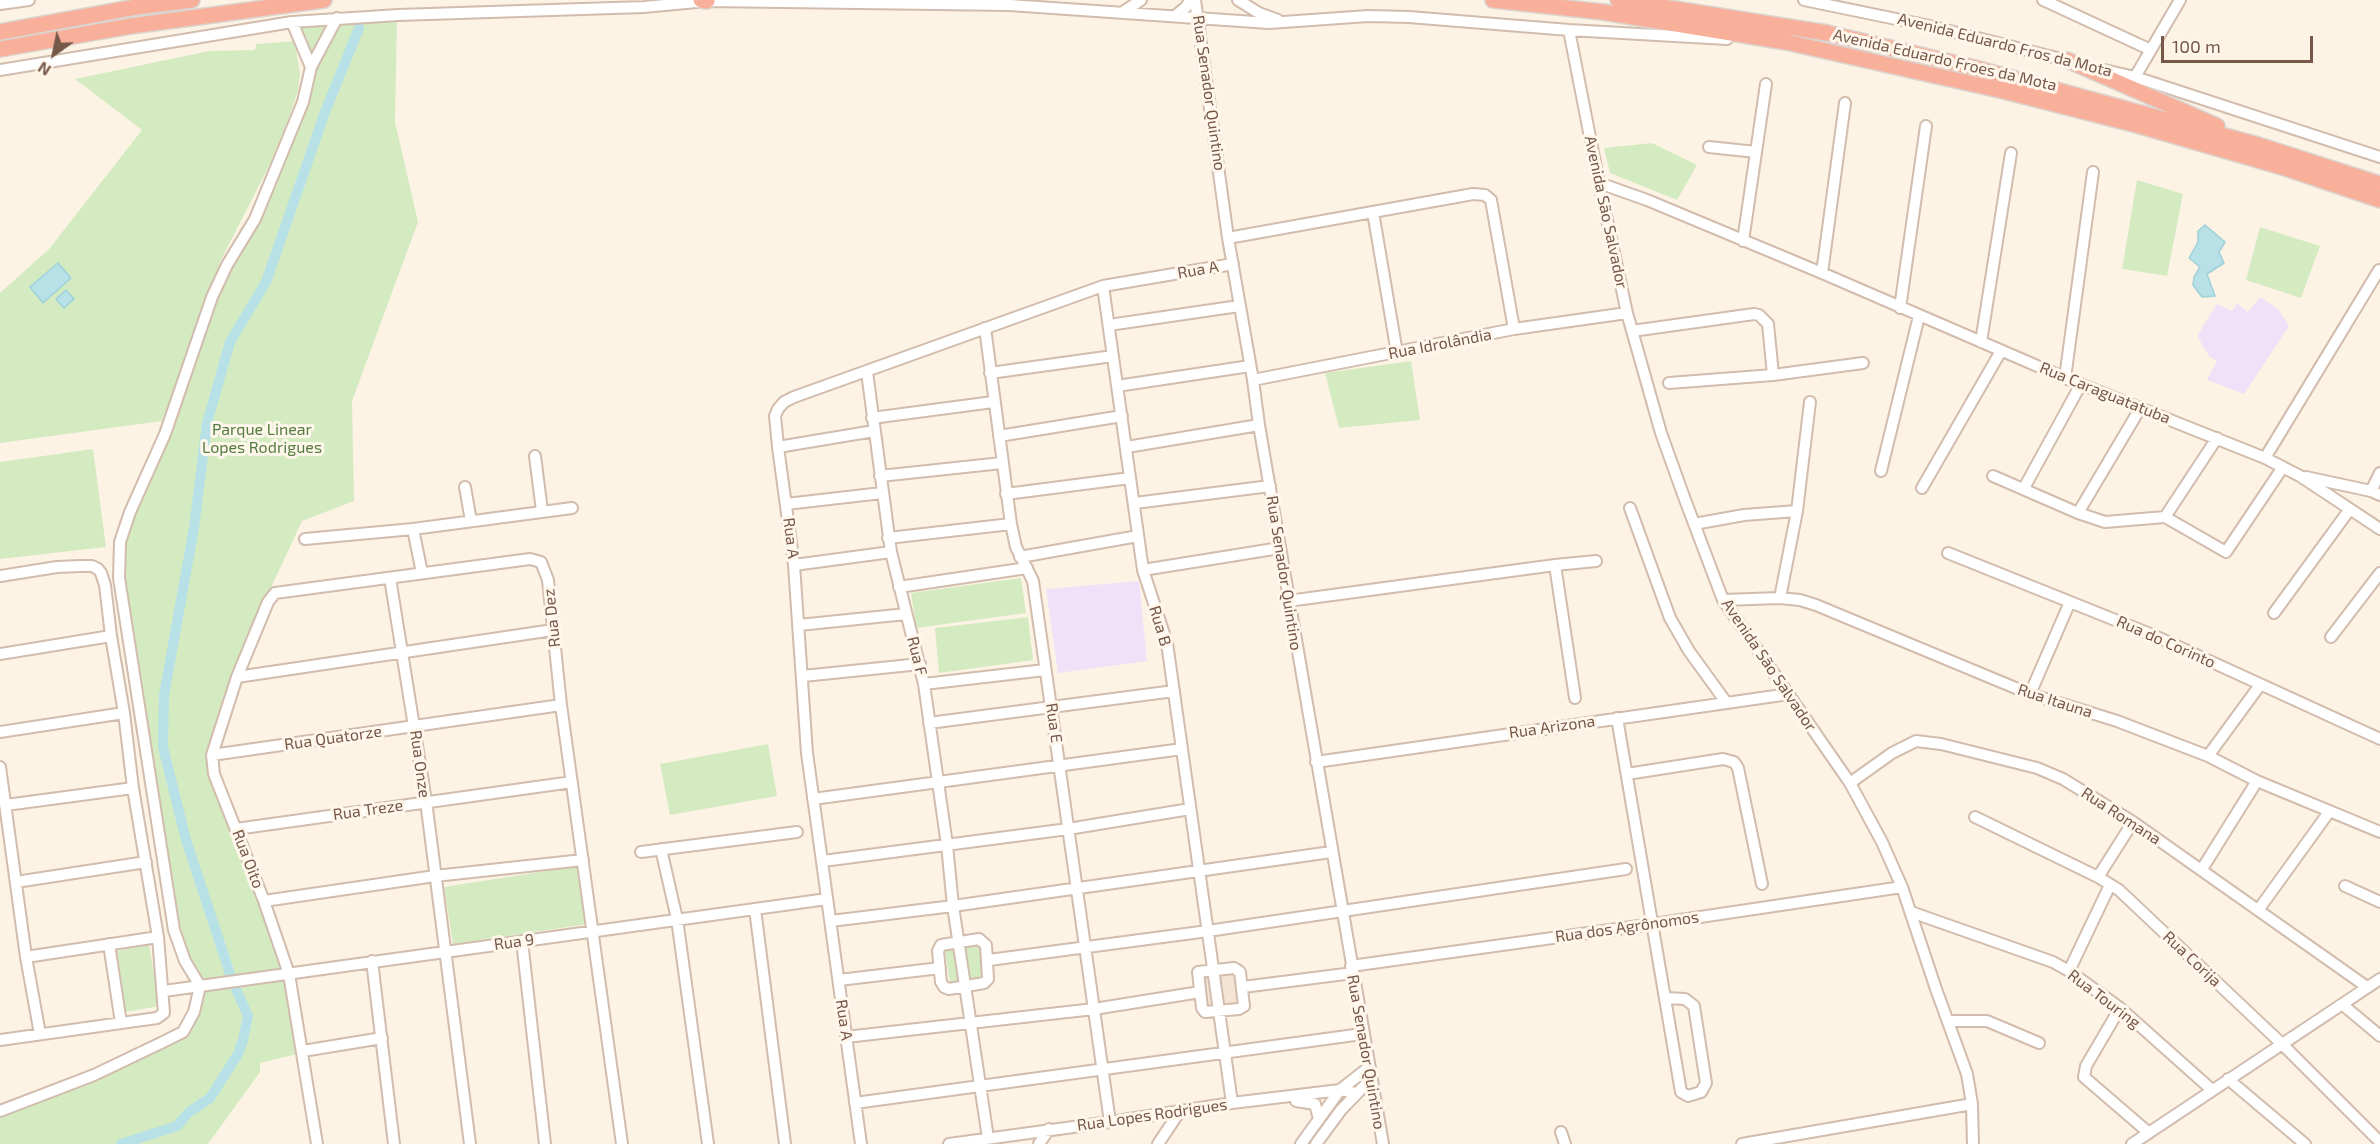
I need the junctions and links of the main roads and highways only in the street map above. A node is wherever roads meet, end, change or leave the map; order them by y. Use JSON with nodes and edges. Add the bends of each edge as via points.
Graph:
{"nodes":[{"id":1,"x":192,"y":0,"type":"edge"},
{"id":2,"x":324,"y":0,"type":"edge"},
{"id":3,"x":701,"y":0,"type":"edge"},
{"id":4,"x":1492,"y":0,"type":"edge"},
{"id":5,"x":1618,"y":0,"type":"edge"},
{"id":6,"x":707,"y":1,"type":"edge"},
{"id":7,"x":0,"y":32,"type":"edge"},
{"id":8,"x":0,"y":49,"type":"edge"},
{"id":9,"x":2067,"y":60,"type":"road end"},
{"id":10,"x":2258,"y":145,"type":"junction"},
{"id":11,"x":2380,"y":184,"type":"edge"},
{"id":12,"x":2380,"y":200,"type":"edge"}],
"edges":[{"from":1,"to":7,"type":"highway"},
{"from":2,"to":8,"type":"highway","via":[[131,26]]},
{"from":3,"to":6,"type":"highway"},
{"from":4,"to":12,"type":"highway","name":"Avenida Eduardo Froes da Mota","via":[[1603,12],[1786,42],[2004,91],[2279,166]]},
{"from":5,"to":10,"type":"highway","name":"Avenida Eduardo Froes da Mota","via":[[1827,33],[1975,68]]},
{"from":9,"to":10,"type":"highway"},
{"from":10,"to":11,"type":"highway","name":"Avenida Eduardo Froes da Mota"}]}
